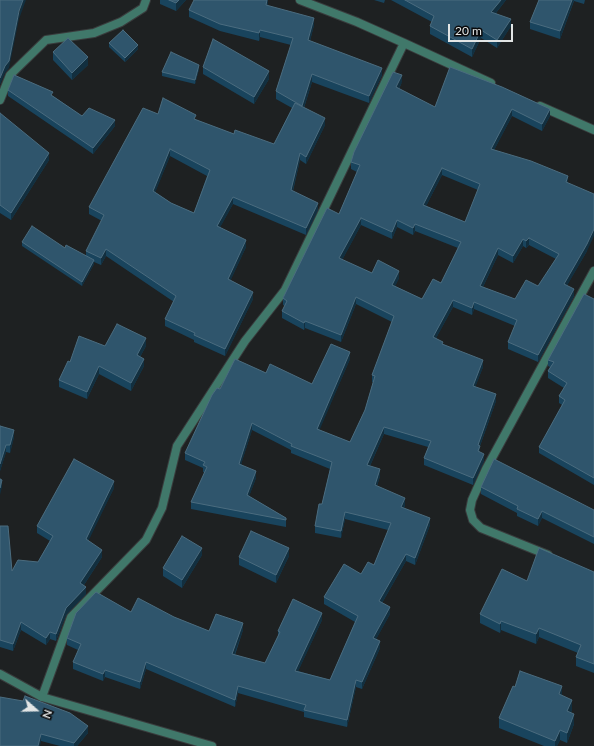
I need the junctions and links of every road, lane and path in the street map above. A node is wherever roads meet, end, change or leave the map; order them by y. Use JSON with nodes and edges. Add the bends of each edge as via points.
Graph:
{"nodes":[{"id":1,"x":146,"y":0,"type":"edge"},
{"id":2,"x":300,"y":0,"type":"edge"},
{"id":3,"x":326,"y":0,"type":"edge"},
{"id":4,"x":323,"y":8,"type":"junction"},
{"id":5,"x":404,"y":43,"type":"junction"},
{"id":6,"x":502,"y":88,"type":"edge"},
{"id":7,"x":0,"y":100,"type":"edge"},
{"id":8,"x":530,"y":102,"type":"edge"},
{"id":9,"x":594,"y":130,"type":"edge"},
{"id":10,"x":594,"y":271,"type":"edge"},
{"id":11,"x":557,"y":558,"type":"edge"},
{"id":12,"x":0,"y":674,"type":"edge"},
{"id":13,"x":42,"y":697,"type":"junction"},
{"id":14,"x":212,"y":746,"type":"edge"}],
"edges":[{"from":1,"to":7,"type":"street","via":[[143,8],[121,22],[94,33],[46,40],[10,75]]},
{"from":2,"to":4,"type":"street"},
{"from":3,"to":4,"type":"street"},
{"from":4,"to":5,"type":"street"},
{"from":5,"to":6,"type":"street"},
{"from":5,"to":13,"type":"street","via":[[285,290],[245,341],[177,446],[162,508],[146,540],[71,617]]},
{"from":8,"to":9,"type":"street"},
{"from":10,"to":11,"type":"street","via":[[486,469],[470,510],[481,528]]},
{"from":12,"to":13,"type":"street"},
{"from":13,"to":14,"type":"street"}]}
